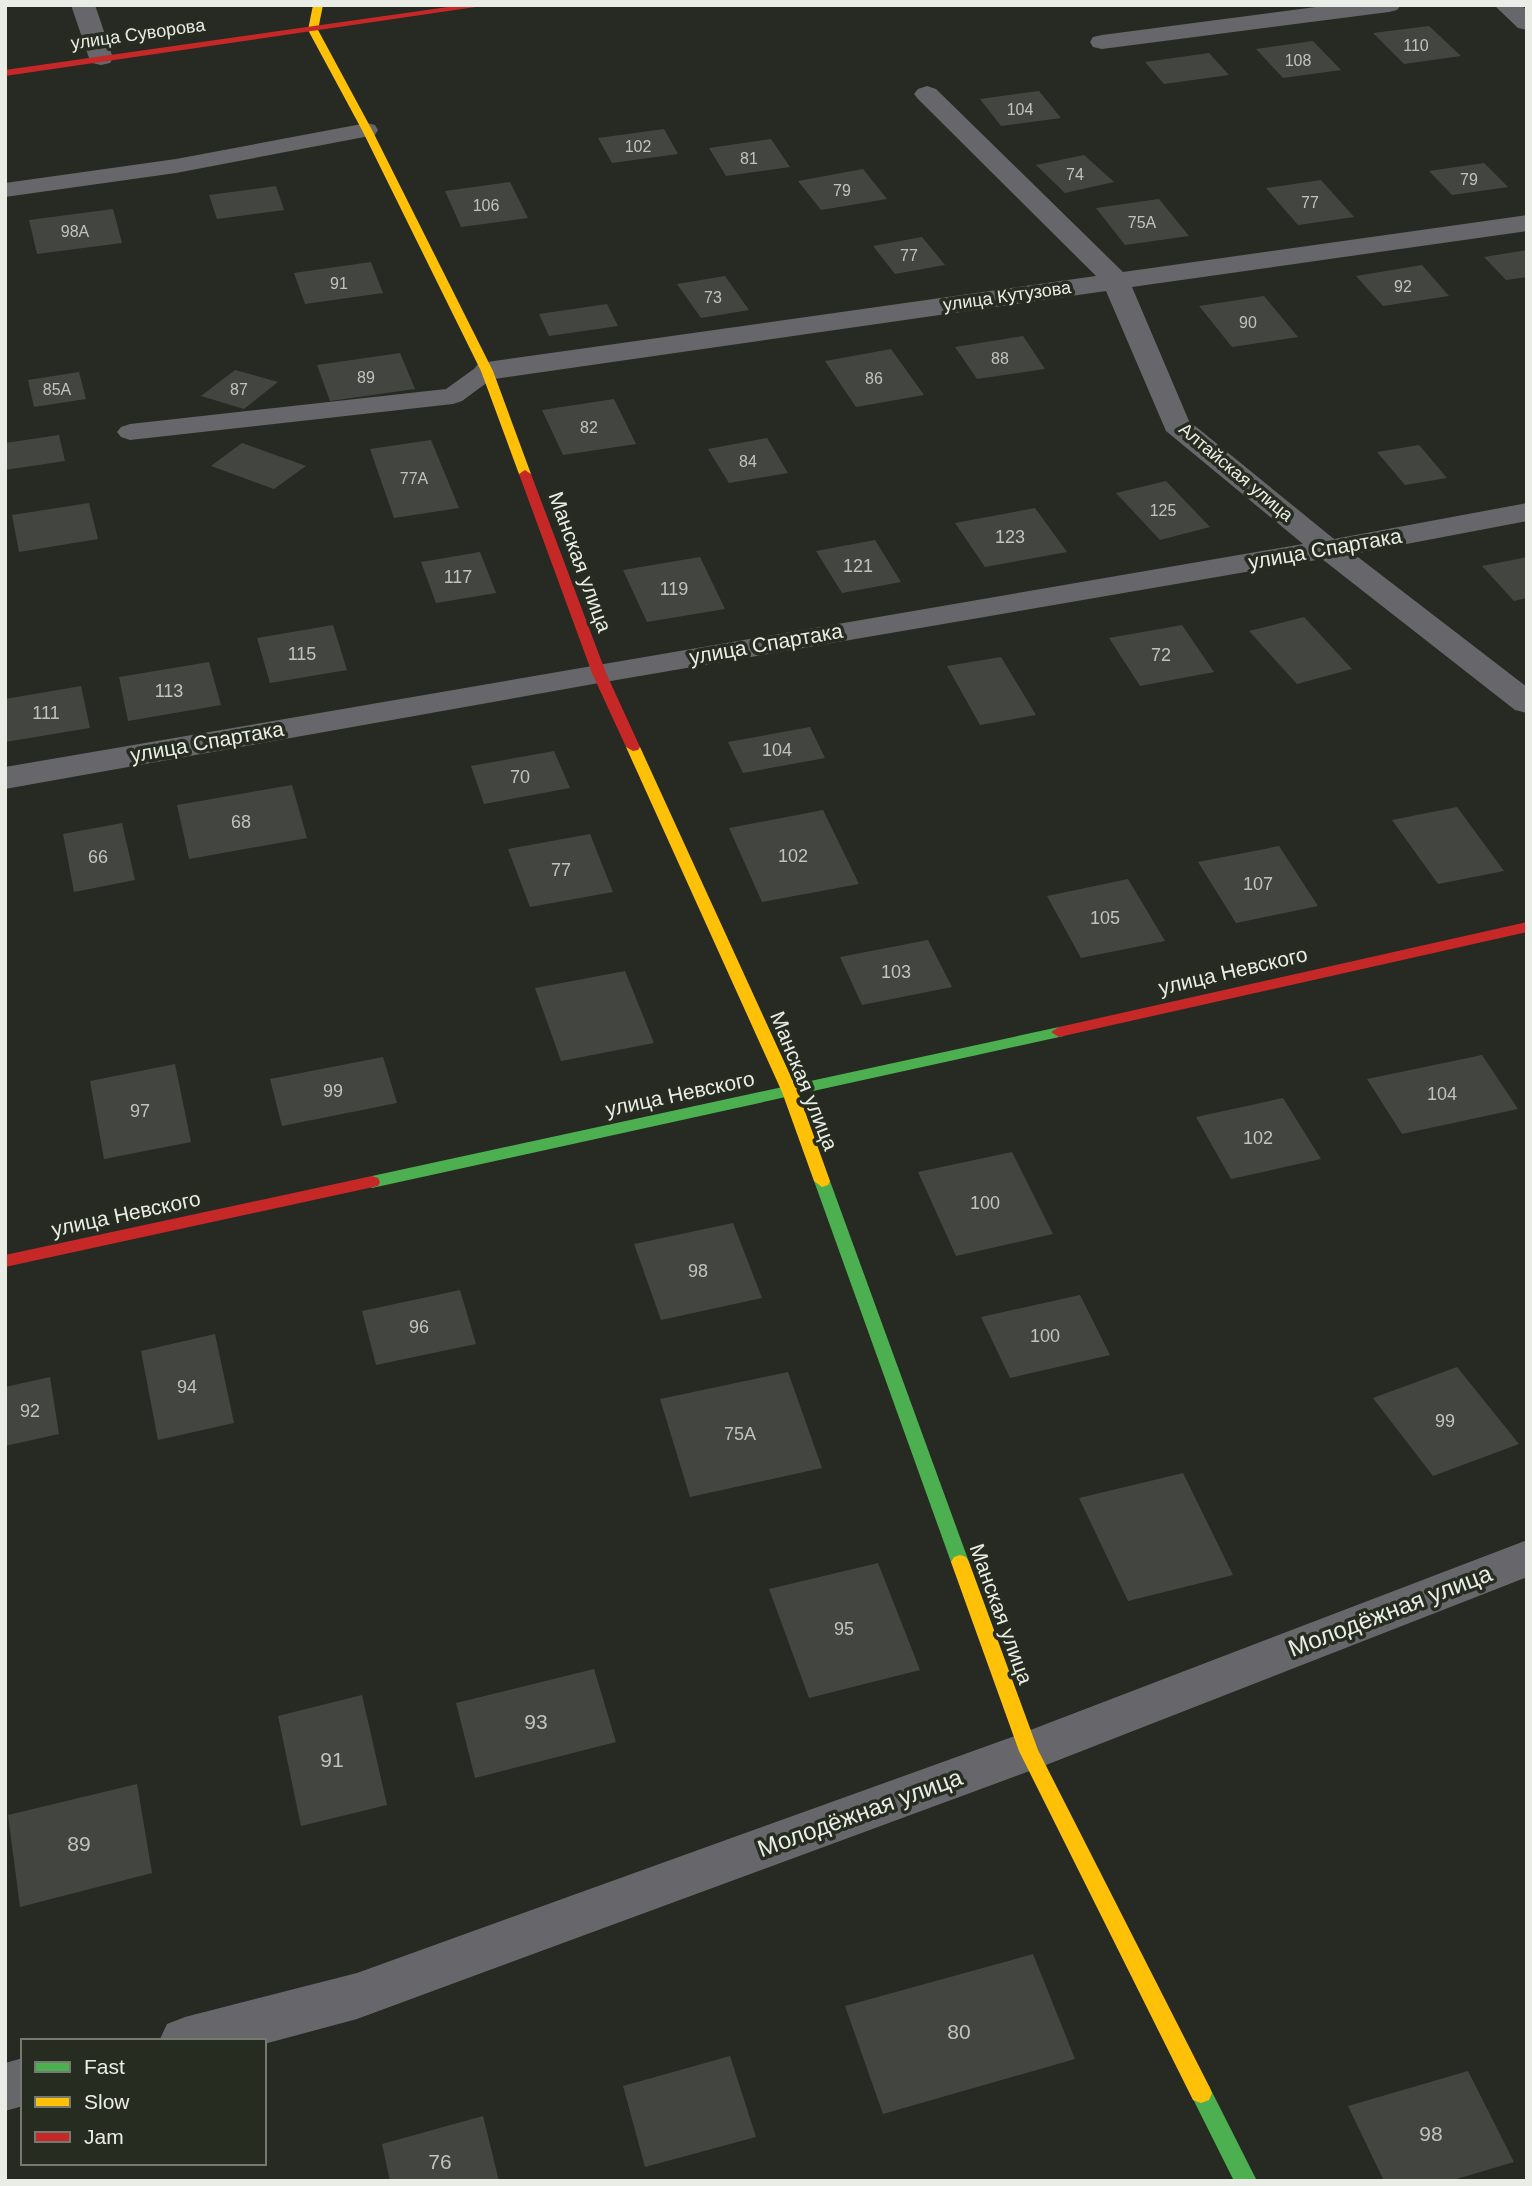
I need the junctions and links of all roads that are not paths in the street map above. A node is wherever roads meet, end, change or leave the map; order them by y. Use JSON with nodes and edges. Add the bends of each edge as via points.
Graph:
{"nodes":[{"id":1,"x":83,"y":5,"type":"edge"},
{"id":2,"x":318,"y":5,"type":"edge"},
{"id":3,"x":484,"y":5,"type":"edge"},
{"id":4,"x":1389,"y":5,"type":"edge"},
{"id":5,"x":1506,"y":5,"type":"edge"},
{"id":6,"x":1527,"y":23,"type":"edge"},
{"id":7,"x":313,"y":30,"type":"junction"},
{"id":8,"x":1102,"y":42,"type":"dead end"},
{"id":9,"x":101,"y":58,"type":"junction"},
{"id":10,"x":5,"y":73,"type":"edge"},
{"id":11,"x":927,"y":94,"type":"dead end"},
{"id":12,"x":367,"y":130,"type":"junction"},
{"id":13,"x":5,"y":190,"type":"edge"},
{"id":14,"x":1527,"y":223,"type":"edge"},
{"id":15,"x":1115,"y":280,"type":"junction"},
{"id":16,"x":487,"y":371,"type":"junction"},
{"id":17,"x":130,"y":432,"type":"dead end"},
{"id":18,"x":1527,"y":512,"type":"edge"},
{"id":19,"x":1328,"y":549,"type":"junction"},
{"id":20,"x":599,"y":673,"type":"junction"},
{"id":21,"x":1527,"y":703,"type":"edge"},
{"id":22,"x":5,"y":778,"type":"edge"},
{"id":23,"x":1527,"y":928,"type":"edge"},
{"id":24,"x":790,"y":1092,"type":"junction"},
{"id":25,"x":5,"y":1261,"type":"edge"},
{"id":26,"x":1527,"y":1558,"type":"edge"},
{"id":27,"x":1029,"y":1751,"type":"junction"},
{"id":28,"x":193,"y":2039,"type":"edge"},
{"id":29,"x":1246,"y":2181,"type":"edge"}],
"edges":[{"from":1,"to":9,"type":"street"},
{"from":2,"to":7,"type":"street"},
{"from":3,"to":7,"type":"street","name":"улица Суворова"},
{"from":4,"to":8,"type":"street"},
{"from":5,"to":6,"type":"street"},
{"from":7,"to":9,"type":"street","name":"улица Суворова"},
{"from":7,"to":12,"type":"street","name":"Манская улица"},
{"from":9,"to":10,"type":"street","name":"улица Суворова"},
{"from":11,"to":15,"type":"street","name":"Алтайская улица"},
{"from":12,"to":13,"type":"lane","via":[[176,166]]},
{"from":12,"to":16,"type":"street","name":"Манская улица"},
{"from":14,"to":15,"type":"street","name":"улица Кутузова"},
{"from":15,"to":16,"type":"street","name":"улица Кутузова"},
{"from":15,"to":19,"type":"street","name":"Алтайская улица","via":[[1176,425]]},
{"from":16,"to":17,"type":"lane","via":[[453,396]]},
{"from":16,"to":20,"type":"street","name":"Манская улица"},
{"from":18,"to":19,"type":"street","name":"улица Спартака"},
{"from":19,"to":20,"type":"street","name":"улица Спартака"},
{"from":19,"to":21,"type":"street","name":"Алтайская улица"},
{"from":20,"to":22,"type":"street","name":"улица Спартака"},
{"from":20,"to":24,"type":"street","name":"Манская улица"},
{"from":23,"to":24,"type":"street","name":"улица Невского"},
{"from":24,"to":25,"type":"street","name":"улица Невского"},
{"from":24,"to":27,"type":"street","name":"Манская улица"},
{"from":26,"to":27,"type":"street","name":"Молодёжная улица"},
{"from":27,"to":28,"type":"street","name":"Молодёжная улица","via":[[357,1997]]},
{"from":27,"to":29,"type":"street","name":"Манская улица"}]}
